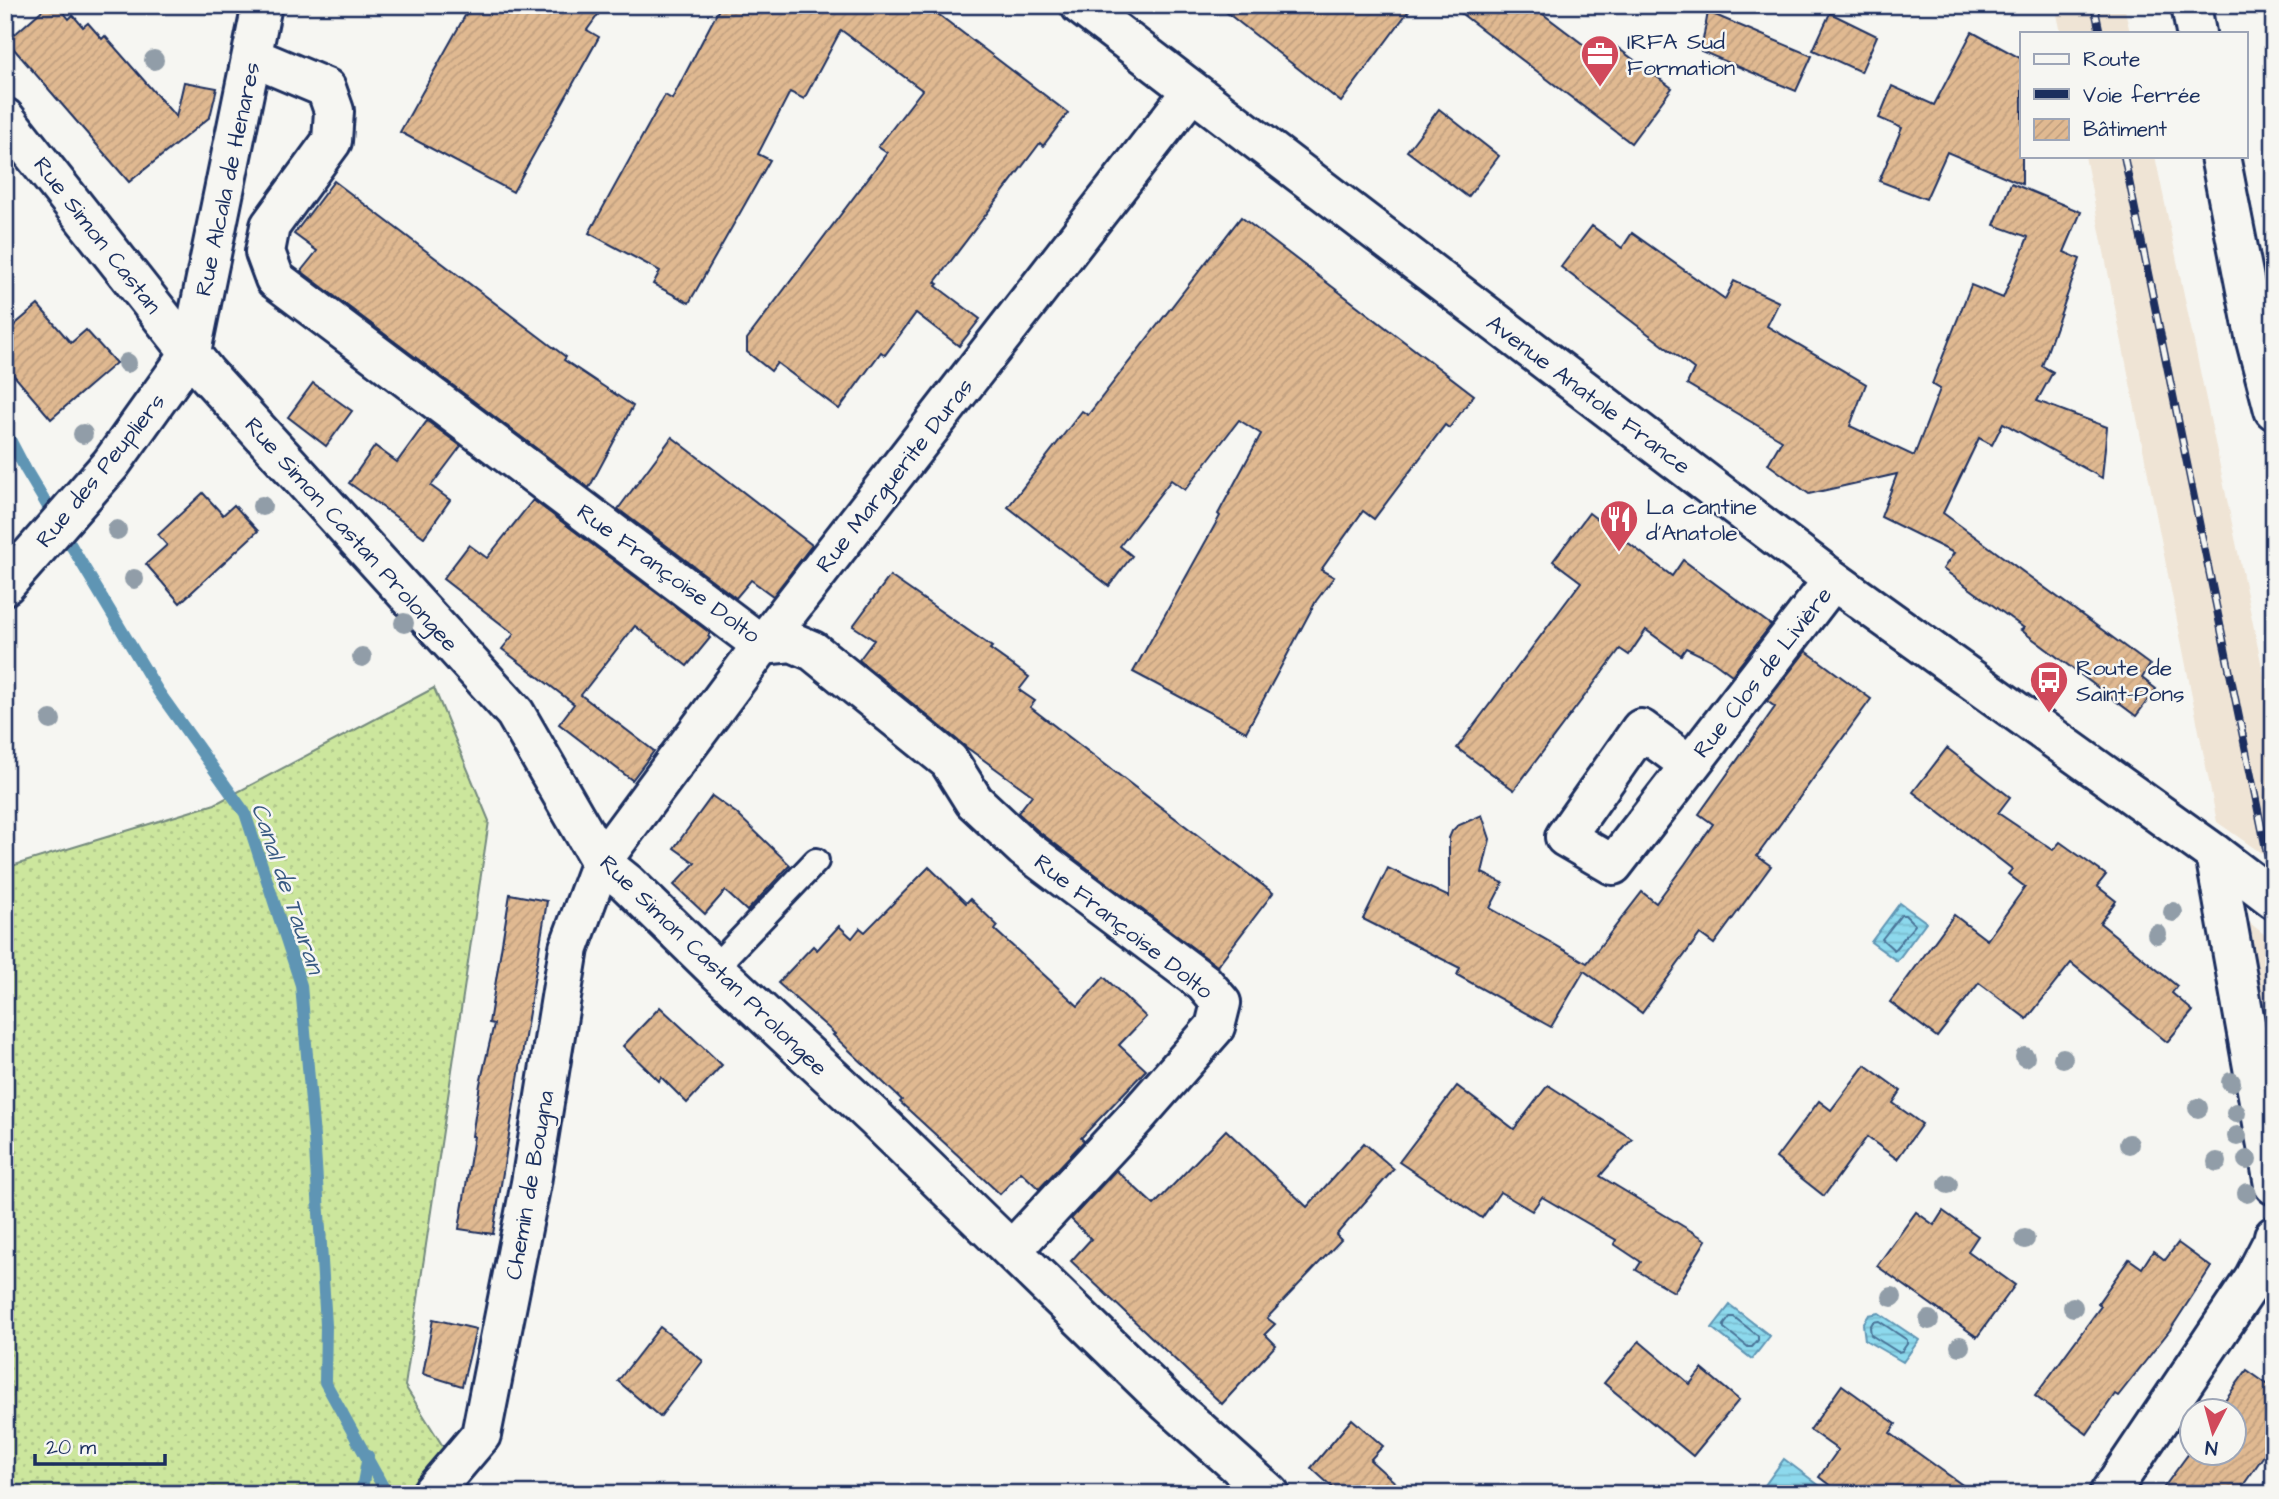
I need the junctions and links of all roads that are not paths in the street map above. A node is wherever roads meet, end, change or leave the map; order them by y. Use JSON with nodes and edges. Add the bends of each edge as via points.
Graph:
{"nodes":[{"id":1,"x":262,"y":5,"type":"edge"},
{"id":2,"x":1080,"y":5,"type":"edge"},
{"id":3,"x":2191,"y":5,"type":"edge"},
{"id":4,"x":2196,"y":32,"type":"edge"},
{"id":5,"x":252,"y":57,"type":"junction"},
{"id":6,"x":1192,"y":92,"type":"junction"},
{"id":7,"x":5,"y":118,"type":"edge"},
{"id":8,"x":2220,"y":158,"type":"edge"},
{"id":9,"x":2265,"y":346,"type":"edge"},
{"id":10,"x":191,"y":352,"type":"junction"},
{"id":11,"x":2274,"y":410,"type":"edge"},
{"id":12,"x":1833,"y":580,"type":"junction"},
{"id":13,"x":5,"y":585,"type":"edge"},
{"id":14,"x":762,"y":645,"type":"junction"},
{"id":15,"x":1690,"y":765,"type":"dead end"},
{"id":16,"x":2215,"y":854,"type":"junction"},
{"id":17,"x":816,"y":861,"type":"dead end"},
{"id":18,"x":601,"y":862,"type":"junction"},
{"id":19,"x":2274,"y":899,"type":"edge"},
{"id":20,"x":714,"y":968,"type":"junction"},
{"id":21,"x":2274,"y":1185,"type":"edge"},
{"id":22,"x":2274,"y":1236,"type":"edge"},
{"id":23,"x":1012,"y":1250,"type":"junction"},
{"id":24,"x":432,"y":1493,"type":"edge"},
{"id":25,"x":1270,"y":1494,"type":"edge"},
{"id":26,"x":2109,"y":1494,"type":"edge"}],
"edges":[{"from":1,"to":5,"type":"street","name":"Rue Alcala de Henares"},
{"from":2,"to":6,"type":"street","name":"Avenue Anatole France"},
{"from":3,"to":4,"type":"street"},
{"from":5,"to":10,"type":"street","name":"Rue Alcala de Henares"},
{"from":5,"to":14,"type":"street","name":"Rue Françoise Dolto","via":[[326,88],[334,111],[332,141],[270,226],[265,252],[275,278]]},
{"from":6,"to":12,"type":"street","name":"Avenue Anatole France"},
{"from":6,"to":14,"type":"street","name":"Rue Marguerite Duras"},
{"from":7,"to":10,"type":"street","name":"Rue Simon Castan"},
{"from":8,"to":9,"type":"street"},
{"from":9,"to":11,"type":"street"},
{"from":10,"to":13,"type":"street","name":"Rue des Peupliers","via":[[111,464]]},
{"from":10,"to":18,"type":"street","name":"Rue Simon Castan Prolongee","via":[[515,713]]},
{"from":12,"to":15,"type":"street","name":"Rue Clos de Livière"},
{"from":12,"to":16,"type":"street","name":"Avenue Anatole France"},
{"from":14,"to":18,"type":"street","name":"Rue Marguerite Duras"},
{"from":14,"to":23,"type":"street","name":"Rue Françoise Dolto","via":[[792,642],[813,651],[949,761],[974,801],[1024,848],[1204,983],[1220,1003],[1215,1027]]},
{"from":16,"to":19,"type":"street","name":"Avenue Anatole France"},
{"from":16,"to":21,"type":"street"},
{"from":17,"to":20,"type":"lane"},
{"from":18,"to":20,"type":"street","name":"Rue Simon Castan Prolongee"},
{"from":18,"to":24,"type":"street","name":"Chemin de Bougna","via":[[569,948],[531,1183],[481,1435]]},
{"from":20,"to":23,"type":"street","name":"Rue Simon Castan Prolongee"},
{"from":22,"to":26,"type":"street","via":[[2254,1278]]},
{"from":23,"to":25,"type":"street","name":"Rue Simon Castan Prolongee","via":[[1166,1401]]}]}
